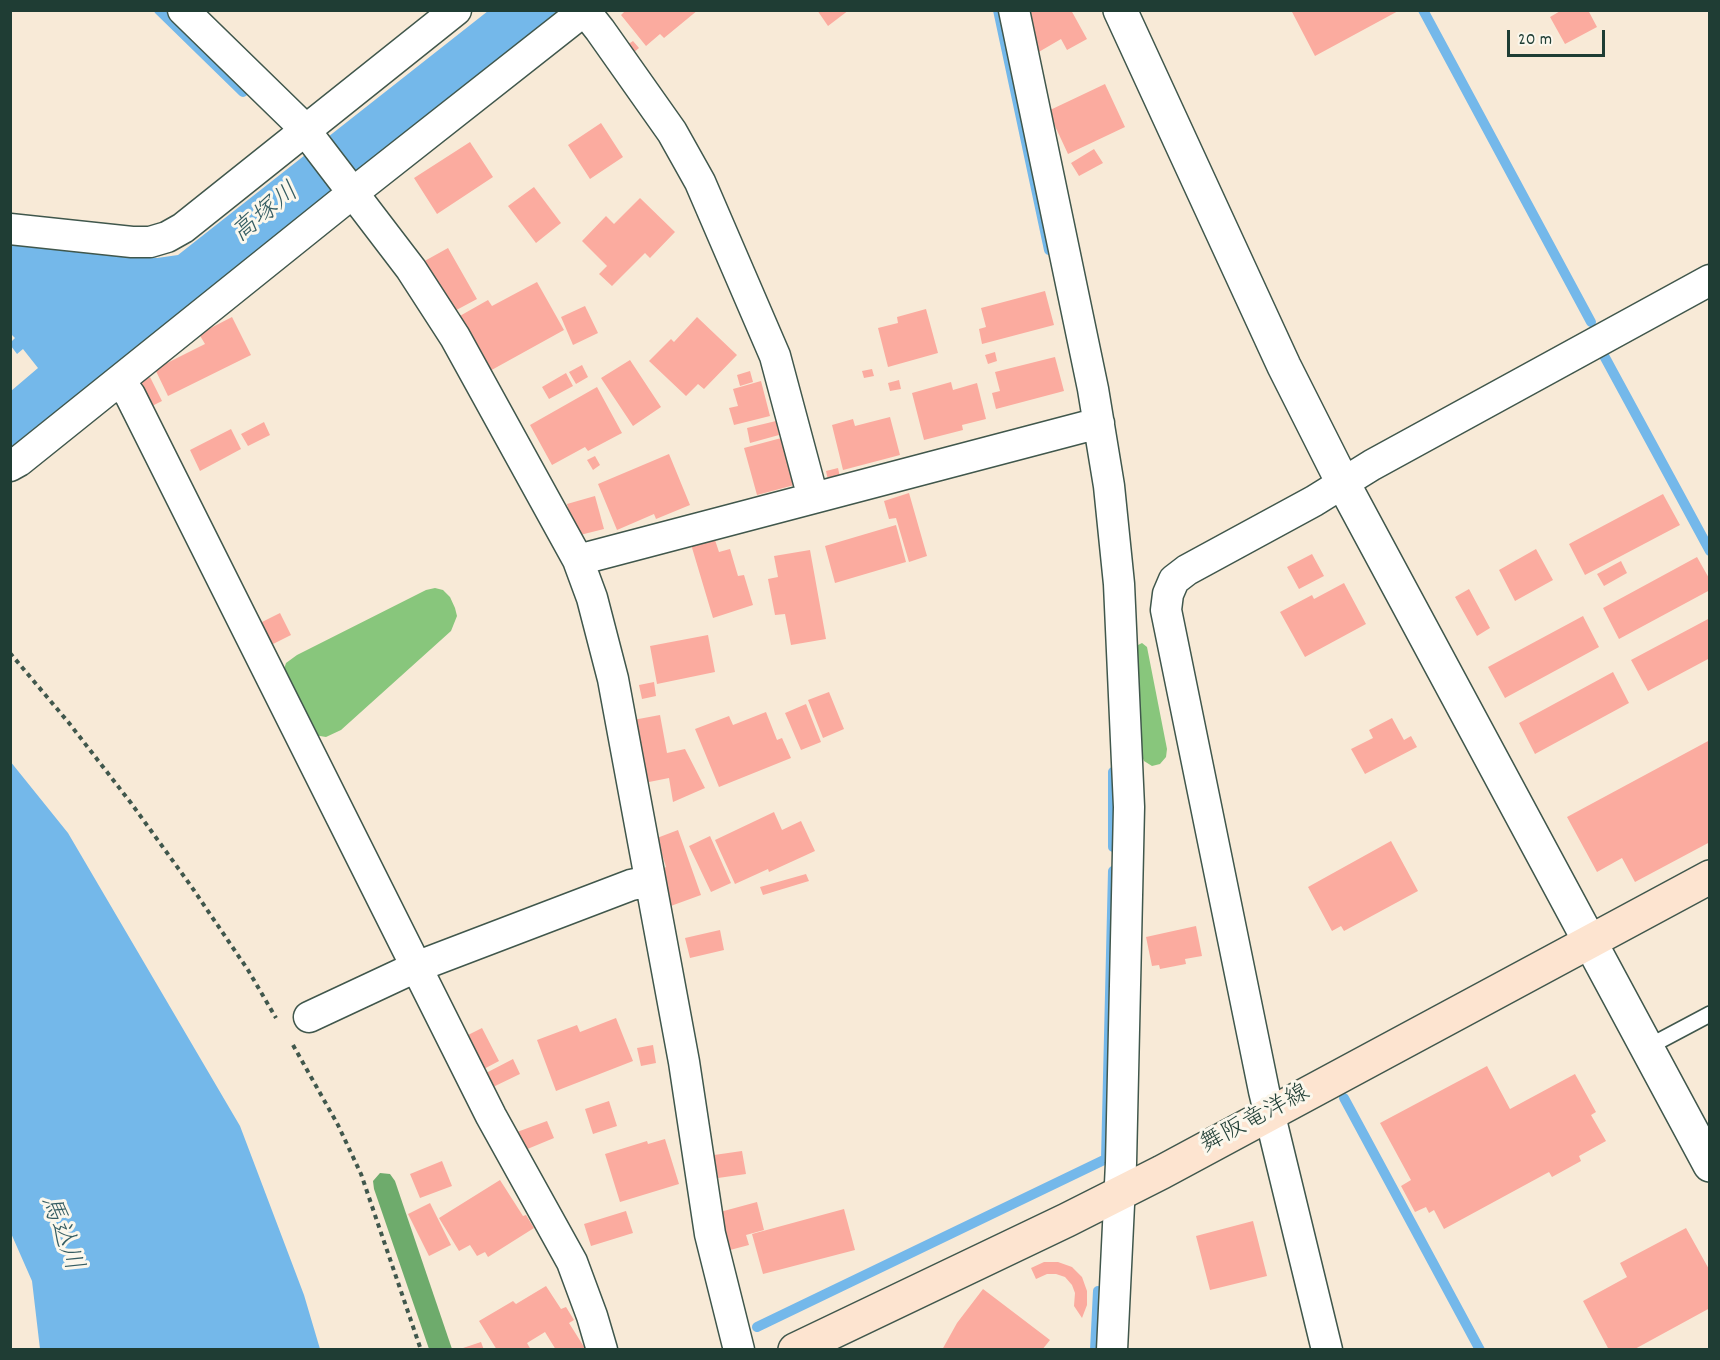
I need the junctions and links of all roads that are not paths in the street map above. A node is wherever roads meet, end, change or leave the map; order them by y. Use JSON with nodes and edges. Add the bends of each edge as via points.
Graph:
{"nodes":[{"id":1,"x":183,"y":10,"type":"edge"},
{"id":2,"x":456,"y":10,"type":"edge"},
{"id":3,"x":1014,"y":10,"type":"edge"},
{"id":4,"x":1119,"y":10,"type":"edge"},
{"id":5,"x":585,"y":11,"type":"edge"},
{"id":6,"x":309,"y":135,"type":"junction"},
{"id":7,"x":354,"y":192,"type":"junction"},
{"id":8,"x":10,"y":229,"type":"edge"},
{"id":9,"x":1710,"y":280,"type":"edge"},
{"id":10,"x":120,"y":382,"type":"junction"},
{"id":11,"x":1099,"y":423,"type":"junction"},
{"id":12,"x":10,"y":466,"type":"edge"},
{"id":13,"x":1343,"y":483,"type":"junction"},
{"id":14,"x":813,"y":498,"type":"junction"},
{"id":15,"x":578,"y":560,"type":"junction"},
{"id":16,"x":1710,"y":877,"type":"edge"},
{"id":17,"x":650,"y":880,"type":"junction"},
{"id":18,"x":1589,"y":942,"type":"junction"},
{"id":19,"x":416,"y":967,"type":"junction"},
{"id":20,"x":1710,"y":1014,"type":"edge"},
{"id":21,"x":309,"y":1017,"type":"dead end"},
{"id":22,"x":1647,"y":1048,"type":"junction"},
{"id":23,"x":1269,"y":1114,"type":"junction"},
{"id":24,"x":1710,"y":1165,"type":"edge"},
{"id":25,"x":1120,"y":1193,"type":"junction"},
{"id":26,"x":602,"y":1350,"type":"edge"},
{"id":27,"x":739,"y":1350,"type":"edge"},
{"id":28,"x":795,"y":1350,"type":"edge"},
{"id":29,"x":1112,"y":1350,"type":"edge"},
{"id":30,"x":1327,"y":1350,"type":"edge"}],
"edges":[{"from":1,"to":6,"type":"street"},
{"from":2,"to":6,"type":"street"},
{"from":3,"to":11,"type":"street"},
{"from":4,"to":13,"type":"street","via":[[1284,366]]},
{"from":5,"to":7,"type":"street"},
{"from":5,"to":14,"type":"street","via":[[672,132],[700,182],[775,356]]},
{"from":6,"to":7,"type":"street"},
{"from":6,"to":8,"type":"street","via":[[167,237],[132,243]]},
{"from":7,"to":10,"type":"street"},
{"from":7,"to":15,"type":"street","via":[[441,314]]},
{"from":9,"to":13,"type":"street"},
{"from":10,"to":12,"type":"street"},
{"from":10,"to":19,"type":"street","via":[[130,395]]},
{"from":11,"to":14,"type":"street"},
{"from":11,"to":25,"type":"street","via":[[1119,584],[1129,807]]},
{"from":13,"to":18,"type":"street"},
{"from":13,"to":23,"type":"street","via":[[1187,570],[1174,580],[1168,594],[1169,621]]},
{"from":14,"to":15,"type":"street"},
{"from":15,"to":17,"type":"street","via":[[613,679]]},
{"from":16,"to":18,"type":"main road","name":"舞阪竜洋線"},
{"from":17,"to":19,"type":"street"},
{"from":17,"to":27,"type":"street","via":[[711,1234]]},
{"from":18,"to":22,"type":"street"},
{"from":18,"to":23,"type":"main road","name":"舞阪竜洋線"},
{"from":19,"to":21,"type":"street"},
{"from":19,"to":26,"type":"street","via":[[491,1116],[572,1262]]},
{"from":20,"to":22,"type":"lane"},
{"from":22,"to":24,"type":"street"},
{"from":23,"to":25,"type":"main road","name":"舞阪竜洋線"},
{"from":23,"to":30,"type":"street"},
{"from":25,"to":28,"type":"main road","name":"舞阪竜洋線"},
{"from":25,"to":29,"type":"street"}]}
